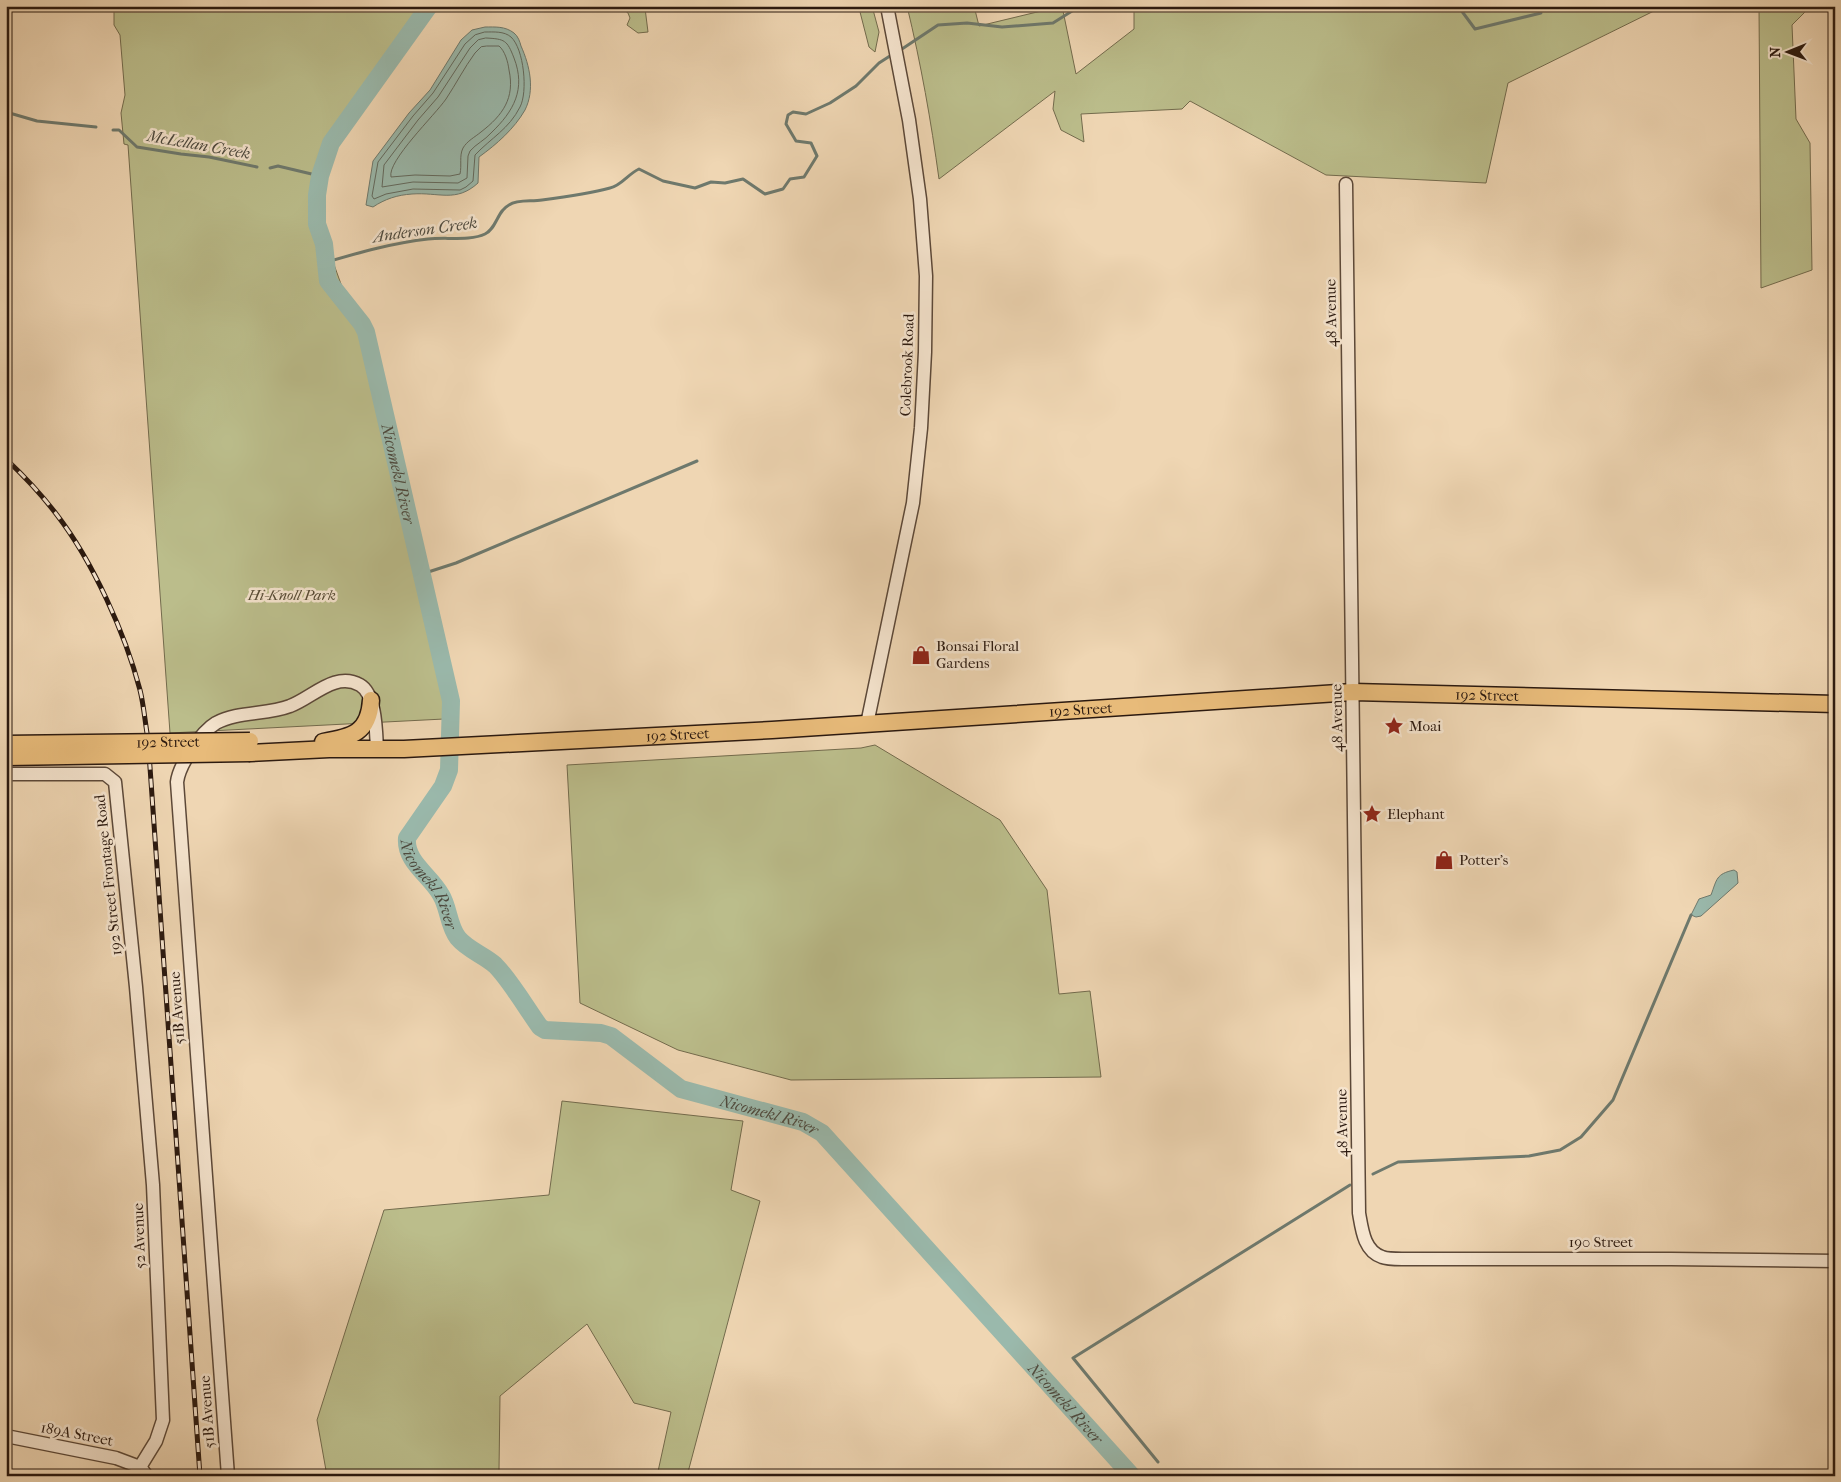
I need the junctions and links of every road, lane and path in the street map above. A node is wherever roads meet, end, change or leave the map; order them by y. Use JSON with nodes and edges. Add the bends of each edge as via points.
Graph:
{"nodes":[{"id":1,"x":887,"y":6,"type":"edge"},
{"id":2,"x":1346,"y":184,"type":"dead end"},
{"id":3,"x":1353,"y":692,"type":"junction"},
{"id":4,"x":372,"y":700,"type":"junction"},
{"id":5,"x":1835,"y":704,"type":"edge"},
{"id":6,"x":867,"y":724,"type":"junction"},
{"id":7,"x":6,"y":744,"type":"edge"},
{"id":8,"x":281,"y":744,"type":"junction"},
{"id":9,"x":250,"y":747,"type":"junction"},
{"id":10,"x":329,"y":749,"type":"junction"},
{"id":11,"x":377,"y":749,"type":"junction"},
{"id":12,"x":6,"y":757,"type":"edge"},
{"id":13,"x":6,"y":774,"type":"edge"},
{"id":14,"x":136,"y":987,"type":"joint"},
{"id":15,"x":1370,"y":1250,"type":"joint"},
{"id":16,"x":1835,"y":1261,"type":"edge"},
{"id":17,"x":6,"y":1436,"type":"edge"},
{"id":18,"x":144,"y":1471,"type":"edge"},
{"id":19,"x":228,"y":1476,"type":"edge"}],
"edges":[{"from":1,"to":6,"type":"street","name":"Colebrook Road","via":[[909,120],[924,238],[926,352],[913,503]]},
{"from":2,"to":3,"type":"street","name":"48 Avenue"},
{"from":3,"to":5,"type":"main road","name":"192 Street"},
{"from":3,"to":6,"type":"main road","name":"192 Street"},
{"from":3,"to":15,"type":"street","name":"48 Avenue","via":[[1359,1213],[1362,1234]]},
{"from":4,"to":8,"type":"main road","via":[[368,719],[359,731],[342,739]]},
{"from":4,"to":11,"type":"street"},
{"from":4,"to":19,"type":"street","name":"51B Avenue","via":[[360,685],[345,680],[333,682],[289,706],[221,721],[199,740],[178,774]]},
{"from":6,"to":11,"type":"main road","name":"192 Street"},
{"from":7,"to":9,"type":"main road","name":"192 Street","bridge":true},
{"from":8,"to":9,"type":"main road","name":"192 Street"},
{"from":8,"to":10,"type":"main road","name":"192 Street"},
{"from":9,"to":10,"type":"main road","name":"192 Street"},
{"from":9,"to":12,"type":"main road","name":"192 Street","bridge":true},
{"from":10,"to":11,"type":"main road","name":"192 Street"},
{"from":13,"to":14,"type":"street","name":"192 Street Frontage Road","via":[[105,774],[115,782]]},
{"from":14,"to":18,"type":"street","name":"52 Avenue","via":[[153,1185],[163,1420]]},
{"from":15,"to":16,"type":"street","name":"190 Street","via":[[1382,1258],[1402,1259]]},
{"from":17,"to":18,"type":"street","name":"189A Street","via":[[116,1458]]}]}
